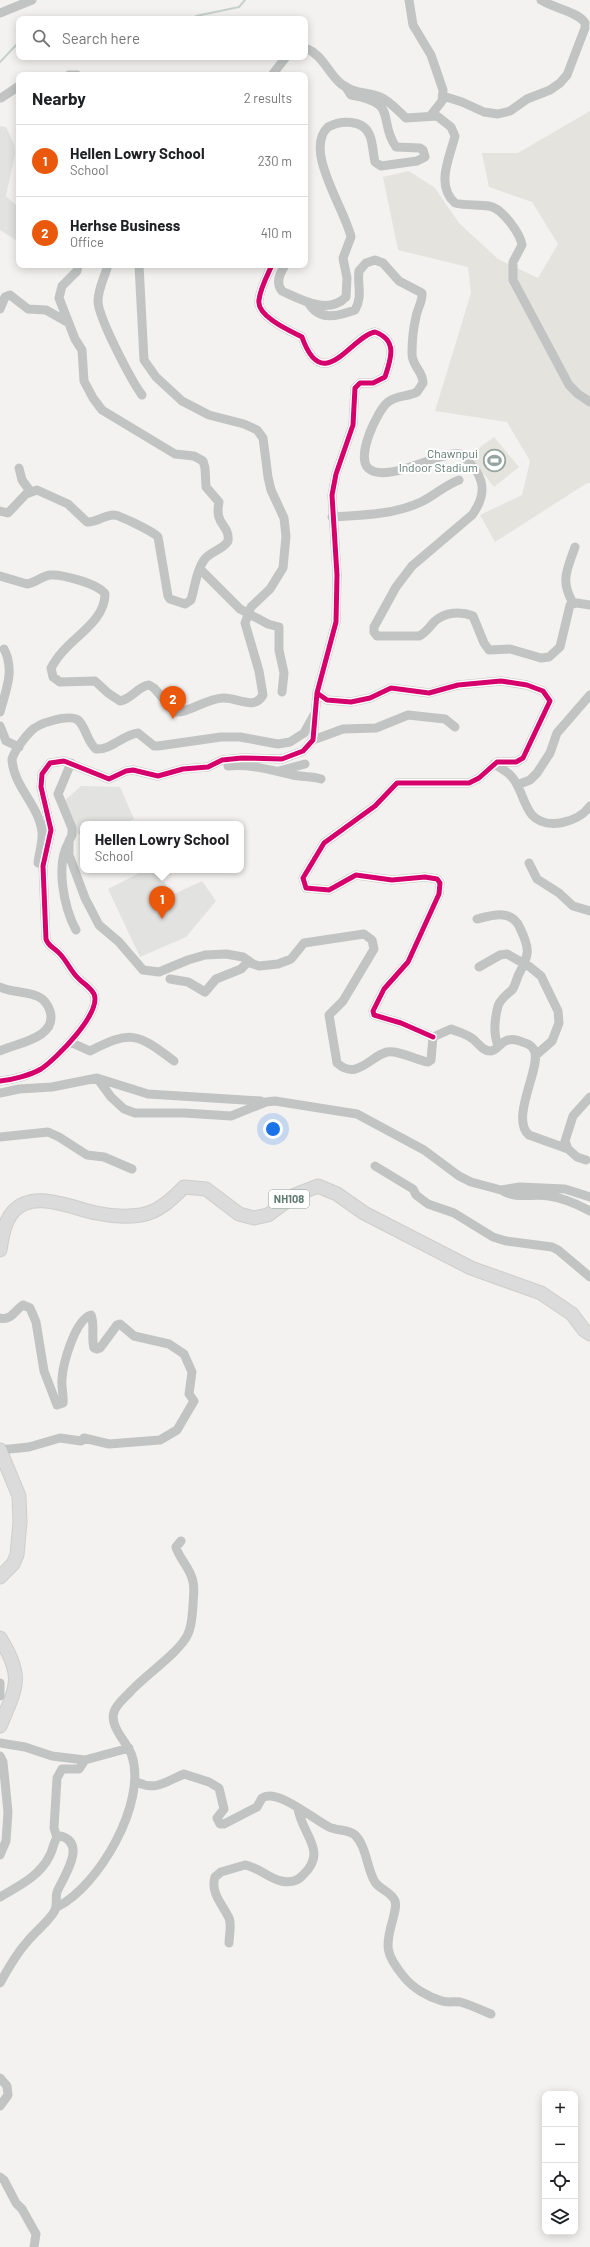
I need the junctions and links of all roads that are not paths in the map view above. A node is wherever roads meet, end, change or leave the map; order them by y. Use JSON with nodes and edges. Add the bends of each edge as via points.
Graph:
{"nodes":[{"id":1,"x":32,"y":0,"type":"edge"},
{"id":2,"x":409,"y":0,"type":"edge"},
{"id":3,"x":541,"y":0,"type":"edge"},
{"id":4,"x":0,"y":13,"type":"edge"},
{"id":5,"x":308,"y":49,"type":"edge"},
{"id":6,"x":284,"y":60,"type":"edge"},
{"id":7,"x":274,"y":72,"type":"edge"},
{"id":8,"x":345,"y":86,"type":"junction"},
{"id":9,"x":16,"y":88,"type":"edge"},
{"id":10,"x":442,"y":96,"type":"junction"},
{"id":11,"x":0,"y":101,"type":"edge"},
{"id":12,"x":431,"y":115,"type":"junction"},
{"id":13,"x":78,"y":268,"type":"edge"},
{"id":14,"x":107,"y":268,"type":"edge"},
{"id":15,"x":138,"y":268,"type":"edge"},
{"id":16,"x":271,"y":268,"type":"edge"},
{"id":17,"x":283,"y":268,"type":"edge"},
{"id":18,"x":308,"y":302,"type":"junction"},
{"id":19,"x":0,"y":309,"type":"edge"},
{"id":20,"x":69,"y":323,"type":"junction"},
{"id":21,"x":142,"y":395,"type":"dead end"},
{"id":22,"x":590,"y":402,"type":"edge"},
{"id":23,"x":19,"y":468,"type":"dead end"},
{"id":24,"x":459,"y":480,"type":"dead end"},
{"id":25,"x":30,"y":491,"type":"junction"},
{"id":26,"x":0,"y":511,"type":"edge"},
{"id":27,"x":332,"y":517,"type":"junction"},
{"id":28,"x":575,"y":547,"type":"dead end"},
{"id":29,"x":200,"y":569,"type":"junction"},
{"id":30,"x":0,"y":576,"type":"edge"},
{"id":31,"x":573,"y":604,"type":"junction"},
{"id":32,"x":590,"y":605,"type":"edge"},
{"id":33,"x":247,"y":614,"type":"junction"},
{"id":34,"x":4,"y":649,"type":"dead end"},
{"id":35,"x":282,"y":692,"type":"dead end"},
{"id":36,"x":317,"y":693,"type":"junction"},
{"id":37,"x":590,"y":695,"type":"edge"},
{"id":38,"x":316,"y":711,"type":"junction"},
{"id":39,"x":0,"y":712,"type":"edge"},
{"id":40,"x":0,"y":726,"type":"edge"},
{"id":41,"x":455,"y":727,"type":"dead end"},
{"id":42,"x":0,"y":738,"type":"edge"},
{"id":43,"x":313,"y":740,"type":"junction"},
{"id":44,"x":19,"y":747,"type":"junction"},
{"id":45,"x":12,"y":759,"type":"junction"},
{"id":46,"x":71,"y":763,"type":"junction"},
{"id":47,"x":305,"y":764,"type":"dead end"},
{"id":48,"x":494,"y":764,"type":"junction"},
{"id":49,"x":208,"y":767,"type":"junction"},
{"id":50,"x":278,"y":771,"type":"junction"},
{"id":51,"x":321,"y":779,"type":"dead end"},
{"id":52,"x":517,"y":785,"type":"junction"},
{"id":53,"x":590,"y":806,"type":"edge"},
{"id":54,"x":69,"y":841,"type":"junction"},
{"id":55,"x":529,"y":863,"type":"dead end"},
{"id":56,"x":42,"y":882,"type":"junction"},
{"id":57,"x":590,"y":911,"type":"edge"},
{"id":58,"x":477,"y":919,"type":"dead end"},
{"id":59,"x":76,"y":930,"type":"dead end"},
{"id":60,"x":249,"y":961,"type":"junction"},
{"id":61,"x":526,"y":964,"type":"junction"},
{"id":62,"x":479,"y":967,"type":"dead end"},
{"id":63,"x":170,"y":979,"type":"dead end"},
{"id":64,"x":0,"y":987,"type":"edge"},
{"id":65,"x":434,"y":1037,"type":"junction"},
{"id":66,"x":70,"y":1042,"type":"junction"},
{"id":67,"x":498,"y":1045,"type":"junction"},
{"id":68,"x":0,"y":1051,"type":"edge"},
{"id":69,"x":536,"y":1055,"type":"junction"},
{"id":70,"x":174,"y":1061,"type":"dead end"},
{"id":71,"x":97,"y":1078,"type":"junction"},
{"id":72,"x":0,"y":1081,"type":"edge"},
{"id":73,"x":0,"y":1093,"type":"edge"},
{"id":74,"x":590,"y":1097,"type":"edge"},
{"id":75,"x":266,"y":1102,"type":"junction"},
{"id":76,"x":0,"y":1137,"type":"edge"},
{"id":77,"x":568,"y":1150,"type":"junction"},
{"id":78,"x":586,"y":1160,"type":"dead end"},
{"id":79,"x":375,"y":1166,"type":"dead end"},
{"id":80,"x":132,"y":1169,"type":"dead end"},
{"id":81,"x":501,"y":1190,"type":"junction"},
{"id":82,"x":590,"y":1198,"type":"edge"},
{"id":83,"x":590,"y":1211,"type":"edge"},
{"id":84,"x":0,"y":1250,"type":"edge"},
{"id":85,"x":590,"y":1277,"type":"edge"},
{"id":86,"x":0,"y":1318,"type":"edge"},
{"id":87,"x":590,"y":1334,"type":"edge"},
{"id":88,"x":0,"y":1450,"type":"edge"},
{"id":89,"x":181,"y":1541,"type":"dead end"},
{"id":90,"x":0,"y":1577,"type":"edge"},
{"id":91,"x":0,"y":1638,"type":"edge"},
{"id":92,"x":0,"y":1683,"type":"edge"},
{"id":93,"x":0,"y":1696,"type":"edge"},
{"id":94,"x":0,"y":1726,"type":"edge"},
{"id":95,"x":0,"y":1743,"type":"edge"},
{"id":96,"x":129,"y":1748,"type":"junction"},
{"id":97,"x":0,"y":1756,"type":"edge"},
{"id":98,"x":85,"y":1760,"type":"junction"},
{"id":99,"x":135,"y":1781,"type":"junction"},
{"id":100,"x":298,"y":1808,"type":"junction"},
{"id":101,"x":57,"y":1838,"type":"junction"},
{"id":102,"x":0,"y":1855,"type":"edge"},
{"id":103,"x":0,"y":1897,"type":"edge"},
{"id":104,"x":57,"y":1907,"type":"junction"},
{"id":105,"x":229,"y":1943,"type":"dead end"},
{"id":106,"x":0,"y":1983,"type":"edge"},
{"id":107,"x":491,"y":2014,"type":"dead end"},
{"id":108,"x":0,"y":2078,"type":"edge"},
{"id":109,"x":0,"y":2106,"type":"edge"},
{"id":110,"x":0,"y":2177,"type":"edge"},
{"id":111,"x":34,"y":2247,"type":"edge"}],
"edges":[{"from":1,"to":4,"type":"street"},
{"from":2,"to":10,"type":"street","via":[[413,25],[435,64]]},
{"from":3,"to":10,"type":"street","via":[[576,15],[585,23],[567,75],[560,83],[498,114],[484,112]]},
{"from":5,"to":8,"type":"street","via":[[322,60]]},
{"from":6,"to":7,"type":"street"},
{"from":8,"to":12,"type":"street","via":[[382,97],[409,119]]},
{"from":8,"to":18,"type":"street","via":[[351,95],[383,108],[396,146],[420,148],[425,157],[418,161],[381,166],[375,162],[371,137],[359,124],[341,123],[323,132],[319,145],[322,161],[351,237],[343,258],[348,278],[348,293],[335,306],[327,307]]},
{"from":9,"to":11,"type":"street"},
{"from":10,"to":12,"type":"street","via":[[442,101]]},
{"from":12,"to":22,"type":"street","via":[[445,121],[455,136],[445,169],[444,178],[448,193],[455,203],[496,208],[517,230],[522,245],[513,262],[513,280],[569,385]]},
{"from":13,"to":20,"type":"street","via":[[60,289],[59,298]]},
{"from":14,"to":21,"type":"street","via":[[98,302],[123,365]]},
{"from":15,"to":33,"type":"street","via":[[144,360],[156,378],[182,402],[209,415],[244,424],[257,430],[263,438],[271,490],[284,518],[285,564],[270,589]]},
{"from":16,"to":27,"type":"street","via":[[259,299],[259,306],[271,320],[302,337],[305,346],[316,359],[326,362],[338,360],[367,335],[375,332],[389,343],[392,350],[385,377],[374,383],[360,383],[355,388],[355,416],[334,482]]},
{"from":17,"to":18,"type":"street","via":[[279,274],[279,287],[282,291]]},
{"from":18,"to":31,"type":"street","via":[[312,309],[327,317],[355,310],[360,294],[359,271],[366,263],[375,260],[383,263],[399,281],[422,293],[423,298],[415,322],[412,354],[413,362],[422,373],[424,383],[417,392],[394,398],[381,409],[368,438],[363,458],[372,471],[389,472],[444,455],[460,454],[484,486],[478,506],[472,515],[412,566],[396,587],[374,627],[374,632],[382,636],[419,636],[444,616],[468,614],[473,616],[489,650],[510,649],[541,658],[549,657],[560,647],[569,607]]},
{"from":19,"to":20,"type":"street","via":[[5,297],[10,295],[28,309],[46,310]]},
{"from":20,"to":29,"type":"street","via":[[83,353],[84,381],[102,410],[175,454],[194,456],[203,461],[206,487],[219,502],[216,514],[220,524],[226,529],[228,538],[224,546],[216,549],[203,561]]},
{"from":23,"to":25,"type":"street","via":[[22,480]]},
{"from":24,"to":27,"type":"street","via":[[402,509],[377,514]]},
{"from":25,"to":26,"type":"street","via":[[11,511]]},
{"from":25,"to":29,"type":"street","via":[[37,490],[60,499],[87,522],[116,515],[154,532],[160,542],[170,599],[182,603],[189,602]]},
{"from":27,"to":36,"type":"street","via":[[337,575],[336,622]]},
{"from":28,"to":31,"type":"street","via":[[565,583]]},
{"from":29,"to":33,"type":"street"},
{"from":30,"to":33,"type":"street","via":[[27,584],[53,575],[101,589],[106,597],[97,616],[57,658],[51,668],[53,677],[60,682],[95,681],[120,701],[133,696],[148,685],[154,688],[175,712],[185,711],[205,701],[220,698],[251,703],[261,699],[264,688],[245,629]]},
{"from":31,"to":32,"type":"street"},
{"from":33,"to":35,"type":"street","via":[[279,627],[279,650],[284,673]]},
{"from":34,"to":39,"type":"street","via":[[11,666],[9,687]]},
{"from":36,"to":38,"type":"street"},
{"from":36,"to":48,"type":"street","via":[[328,700],[351,702],[370,698],[391,688],[429,693],[458,685],[501,681],[527,685],[543,691],[549,697],[549,706],[523,758],[516,762]]},
{"from":37,"to":52,"type":"street","via":[[557,733],[550,753],[538,773],[530,780]]},
{"from":38,"to":43,"type":"street"},
{"from":38,"to":44,"type":"street","via":[[300,737],[284,744],[240,737],[154,746],[138,733],[105,748],[96,749],[79,721],[69,718],[42,724],[32,730]]},
{"from":40,"to":44,"type":"street","via":[[6,741]]},
{"from":41,"to":43,"type":"street","via":[[445,719],[408,715],[376,728],[343,729]]},
{"from":42,"to":45,"type":"street"},
{"from":43,"to":49,"type":"street","via":[[303,751],[282,759],[222,760]]},
{"from":44,"to":45,"type":"street"},
{"from":45,"to":56,"type":"street","via":[[14,773],[42,832],[38,863]]},
{"from":46,"to":49,"type":"street","via":[[109,779],[132,770],[158,776],[183,769]]},
{"from":46,"to":54,"type":"street","via":[[58,794],[72,828]]},
{"from":46,"to":56,"type":"street","via":[[57,760],[50,763],[42,774],[41,787],[51,830],[42,866]]},
{"from":47,"to":50,"type":"street"},
{"from":48,"to":52,"type":"street","via":[[511,776]]},
{"from":48,"to":65,"type":"street","via":[[479,778],[469,783],[397,783],[375,806],[324,842],[303,878],[306,888],[324,890],[336,887],[356,875],[392,880],[432,878],[440,883],[439,894],[408,962],[384,989],[373,1012],[380,1018],[402,1023]]},
{"from":49,"to":50,"type":"street","via":[[236,765]]},
{"from":50,"to":51,"type":"street"},
{"from":52,"to":53,"type":"street","via":[[533,815],[545,822],[569,821],[580,817]]},
{"from":54,"to":59,"type":"street","via":[[63,852],[61,866],[65,896]]},
{"from":54,"to":60,"type":"street","via":[[71,861],[96,919],[139,968],[147,972],[159,972],[205,955],[226,954],[243,957]]},
{"from":55,"to":57,"type":"street","via":[[537,879],[573,906]]},
{"from":56,"to":66,"type":"street","via":[[47,942],[59,952],[78,979],[90,987],[94,995],[94,1008]]},
{"from":58,"to":61,"type":"street","via":[[502,914],[515,920],[527,942]]},
{"from":60,"to":63,"type":"street","via":[[241,969],[216,979],[204,992],[188,982]]},
{"from":60,"to":65,"type":"street","via":[[259,966],[278,964],[295,956],[304,943],[364,934],[372,940],[374,949],[343,1001],[329,1015],[337,1063],[342,1067],[360,1068],[381,1054],[391,1052],[428,1062],[431,1060]]},
{"from":61,"to":62,"type":"street","via":[[502,954]]},
{"from":61,"to":67,"type":"street","via":[[514,987],[498,1007],[494,1034]]},
{"from":61,"to":69,"type":"street","via":[[540,976],[559,1016],[558,1029],[554,1037],[544,1050]]},
{"from":64,"to":68,"type":"street","via":[[10,992],[38,996],[48,1005],[52,1019],[48,1030],[41,1035]]},
{"from":65,"to":67,"type":"street","via":[[451,1029],[472,1038],[489,1052]]},
{"from":66,"to":70,"type":"street","via":[[90,1051],[114,1038],[134,1037],[157,1048]]},
{"from":66,"to":72,"type":"street","via":[[40,1070]]},
{"from":67,"to":69,"type":"street","via":[[507,1040],[518,1040],[532,1046]]},
{"from":69,"to":77,"type":"street","via":[[524,1104],[525,1129],[529,1135]]},
{"from":71,"to":73,"type":"street","via":[[52,1087]]},
{"from":71,"to":75,"type":"street","via":[[148,1094]]},
{"from":71,"to":75,"type":"street","via":[[111,1097],[124,1109],[134,1113],[231,1116]]},
{"from":74,"to":77,"type":"street","via":[[573,1116],[565,1141]]},
{"from":75,"to":81,"type":"street","via":[[283,1102],[356,1114],[424,1150],[459,1176]]},
{"from":76,"to":80,"type":"street","via":[[48,1132],[59,1136],[87,1155],[100,1156]]},
{"from":77,"to":78,"type":"street"},
{"from":79,"to":85,"type":"street","via":[[413,1189],[416,1195],[428,1204],[454,1213],[498,1239],[542,1248],[552,1247]]},
{"from":81,"to":82,"type":"street","via":[[545,1187],[565,1189]]},
{"from":81,"to":83,"type":"street","via":[[512,1196],[548,1196],[564,1199]]},
{"from":84,"to":87,"type":"highway","number":"NH108","via":[[11,1214],[24,1204],[32,1202],[61,1204],[112,1215],[143,1215],[171,1201],[184,1187],[194,1187],[206,1190],[239,1214],[261,1218],[295,1195],[318,1186],[337,1194],[364,1213],[471,1268],[541,1292],[572,1314]]},
{"from":86,"to":88,"type":"street","via":[[6,1319],[23,1305],[30,1308],[36,1322],[44,1371],[57,1405],[63,1400],[62,1380],[69,1350],[78,1327],[91,1315],[94,1348],[100,1348],[120,1324],[134,1336],[163,1342],[179,1349],[187,1358],[192,1372],[189,1394],[194,1403],[177,1430],[160,1440],[109,1444],[84,1438],[60,1438],[29,1447]]},
{"from":88,"to":90,"type":"highway","via":[[19,1496],[20,1522],[17,1554],[13,1564]]},
{"from":89,"to":96,"type":"street","via":[[176,1547],[193,1582],[190,1628],[180,1644],[118,1704],[114,1720]]},
{"from":91,"to":94,"type":"highway","via":[[12,1659],[17,1675],[12,1698]]},
{"from":92,"to":93,"type":"street"},
{"from":95,"to":98,"type":"street","via":[[25,1747],[52,1756]]},
{"from":96,"to":98,"type":"street"},
{"from":96,"to":99,"type":"street","via":[[134,1764]]},
{"from":97,"to":102,"type":"street","via":[[8,1812],[6,1841]]},
{"from":98,"to":101,"type":"street","via":[[79,1769],[62,1769],[57,1778],[54,1828]]},
{"from":99,"to":100,"type":"street","via":[[144,1787],[160,1785],[184,1774],[213,1784],[219,1788],[224,1806],[224,1812],[217,1820],[222,1824],[257,1807],[266,1796],[285,1800]]},
{"from":99,"to":104,"type":"street","via":[[133,1794],[111,1853],[82,1889]]},
{"from":100,"to":105,"type":"street","via":[[312,1842],[314,1854],[311,1866],[299,1880],[280,1881],[245,1865],[221,1872],[215,1878],[217,1897],[230,1920]]},
{"from":100,"to":107,"type":"street","via":[[330,1828],[351,1832],[357,1838],[375,1882],[389,1892],[394,1900],[387,1946],[398,1969],[408,1981],[431,1997],[442,2001],[459,2002]]},
{"from":101,"to":103,"type":"street","via":[[51,1855],[33,1877]]},
{"from":101,"to":104,"type":"street","via":[[61,1836],[72,1846],[69,1872],[56,1897]]},
{"from":104,"to":106,"type":"street","via":[[16,1954]]},
{"from":108,"to":109,"type":"street","via":[[7,2086],[8,2095]]},
{"from":110,"to":111,"type":"street","via":[[36,2234]]}]}
